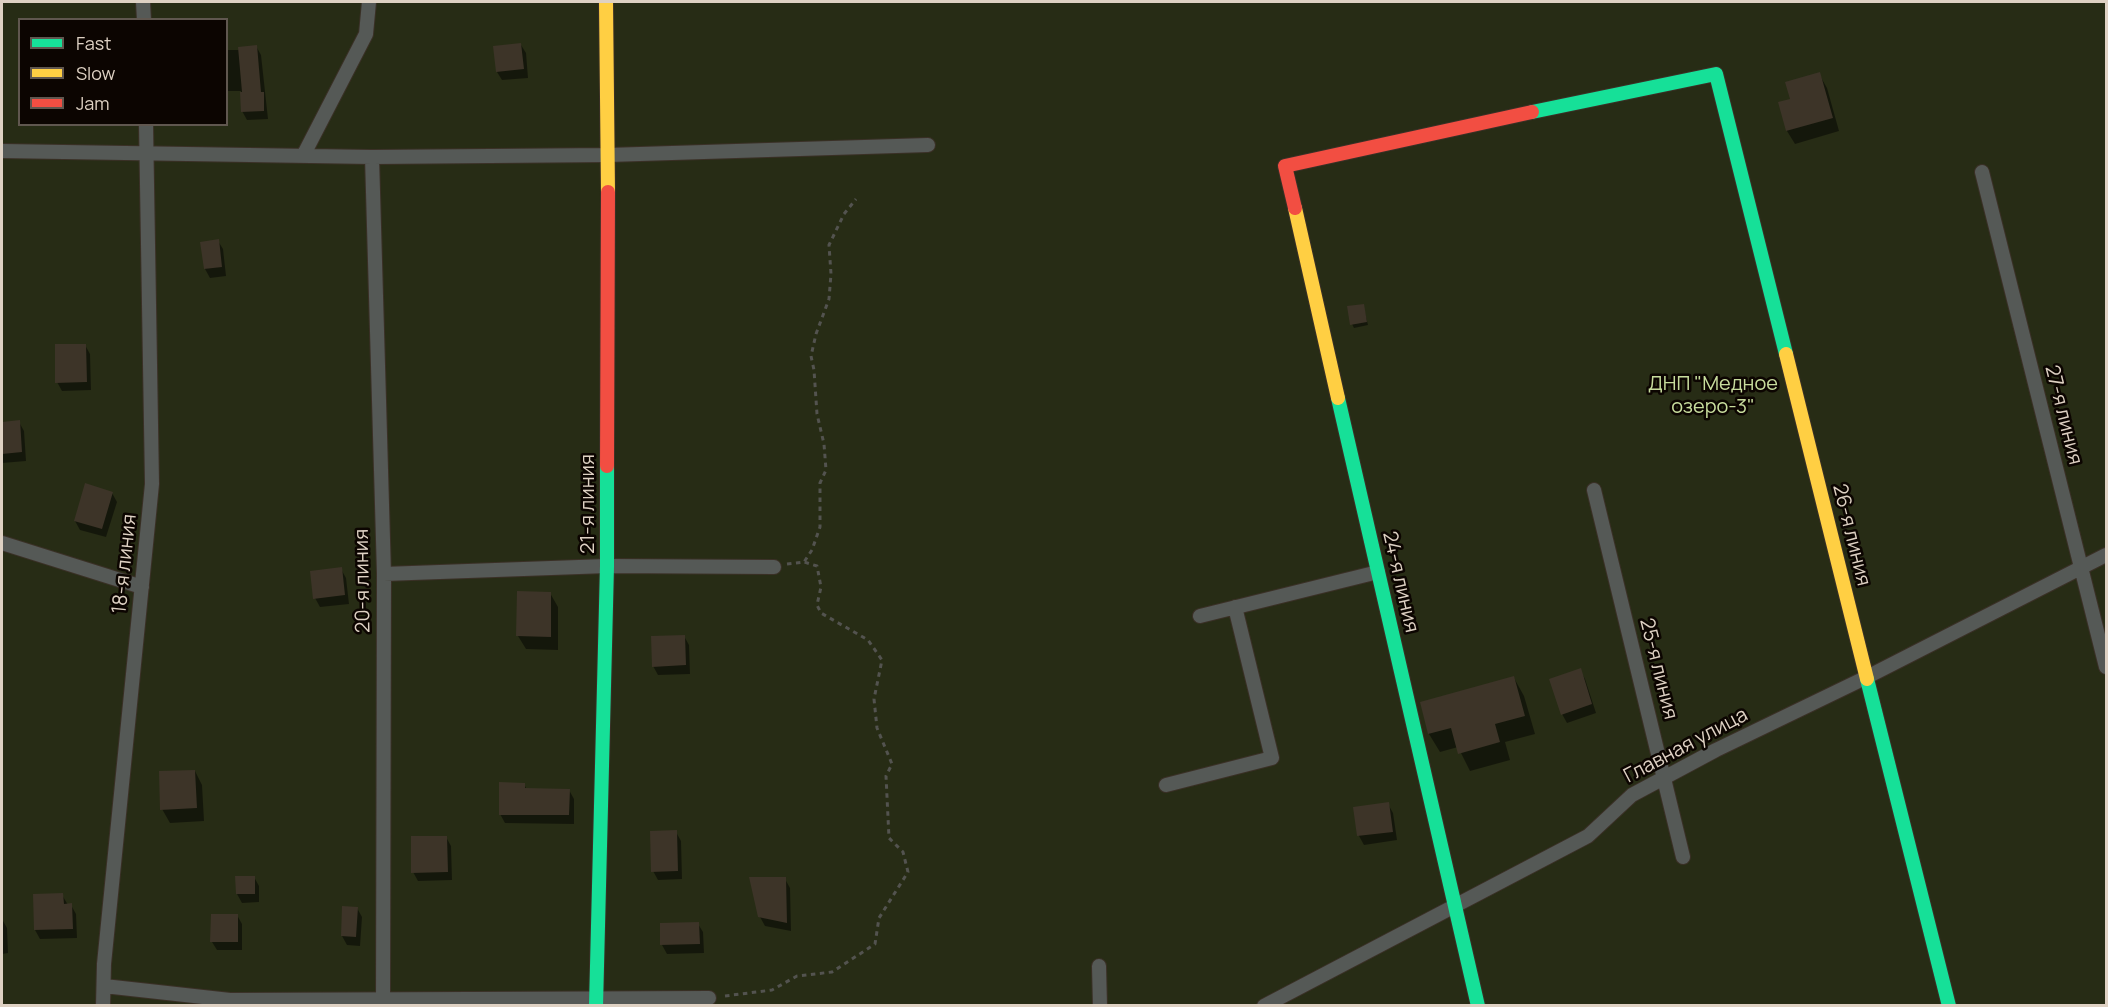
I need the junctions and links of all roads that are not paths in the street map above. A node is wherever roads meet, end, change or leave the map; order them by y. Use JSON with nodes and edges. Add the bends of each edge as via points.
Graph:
{"nodes":[{"id":1,"x":143,"y":2,"type":"edge"},
{"id":2,"x":369,"y":2,"type":"edge"},
{"id":3,"x":606,"y":2,"type":"edge"},
{"id":4,"x":144,"y":18,"type":"edge"},
{"id":5,"x":146,"y":126,"type":"edge"},
{"id":6,"x":928,"y":145,"type":"dead end"},
{"id":7,"x":2,"y":151,"type":"edge"},
{"id":8,"x":147,"y":154,"type":"junction"},
{"id":9,"x":608,"y":155,"type":"junction"},
{"id":10,"x":303,"y":156,"type":"junction"},
{"id":11,"x":372,"y":157,"type":"junction"},
{"id":12,"x":1285,"y":166,"type":"joint"},
{"id":13,"x":1982,"y":172,"type":"dead end"},
{"id":14,"x":1594,"y":490,"type":"dead end"},
{"id":15,"x":2,"y":543,"type":"edge"},
{"id":16,"x":2106,"y":555,"type":"edge"},
{"id":17,"x":607,"y":566,"type":"junction"},
{"id":18,"x":774,"y":567,"type":"road end"},
{"id":19,"x":2081,"y":569,"type":"junction"},
{"id":20,"x":1378,"y":572,"type":"junction"},
{"id":21,"x":384,"y":574,"type":"junction"},
{"id":22,"x":142,"y":587,"type":"junction"},
{"id":23,"x":1235,"y":607,"type":"junction"},
{"id":24,"x":1200,"y":616,"type":"dead end"},
{"id":25,"x":2106,"y":667,"type":"edge"},
{"id":26,"x":1867,"y":677,"type":"junction"},
{"id":27,"x":1665,"y":778,"type":"junction"},
{"id":28,"x":1166,"y":785,"type":"dead end"},
{"id":29,"x":1683,"y":857,"type":"dead end"},
{"id":30,"x":1455,"y":906,"type":"junction"},
{"id":31,"x":1099,"y":966,"type":"dead end"},
{"id":32,"x":104,"y":986,"type":"junction"},
{"id":33,"x":709,"y":998,"type":"road end"},
{"id":34,"x":596,"y":1002,"type":"edge"},
{"id":35,"x":383,"y":1003,"type":"edge"},
{"id":36,"x":104,"y":1005,"type":"edge"},
{"id":37,"x":1100,"y":1005,"type":"edge"},
{"id":38,"x":1264,"y":1005,"type":"edge"},
{"id":39,"x":1478,"y":1005,"type":"edge"},
{"id":40,"x":1949,"y":1005,"type":"edge"}],
"edges":[{"from":1,"to":4,"type":"street"},
{"from":2,"to":10,"type":"street","via":[[366,34]]},
{"from":3,"to":9,"type":"street","name":"21-я линия"},
{"from":5,"to":8,"type":"street","name":"18-я линия"},
{"from":6,"to":9,"type":"street"},
{"from":7,"to":8,"type":"street"},
{"from":8,"to":10,"type":"street"},
{"from":8,"to":22,"type":"street","name":"18-я линия","via":[[152,484]]},
{"from":9,"to":11,"type":"street"},
{"from":9,"to":17,"type":"street","name":"21-я линия"},
{"from":10,"to":11,"type":"street"},
{"from":11,"to":21,"type":"street","name":"20-я линия"},
{"from":12,"to":20,"type":"street","name":"24-я линия"},
{"from":12,"to":26,"type":"street","name":"26-я линия","via":[[1716,74]]},
{"from":13,"to":19,"type":"street","name":"27-я линия"},
{"from":14,"to":27,"type":"street","name":"25-я линия"},
{"from":15,"to":22,"type":"street"},
{"from":16,"to":19,"type":"street","name":"Главная улица"},
{"from":17,"to":18,"type":"street"},
{"from":17,"to":21,"type":"street"},
{"from":17,"to":34,"type":"street","name":"21-я линия"},
{"from":19,"to":25,"type":"street","name":"27-я линия"},
{"from":19,"to":26,"type":"street","name":"Главная улица"},
{"from":20,"to":23,"type":"street"},
{"from":20,"to":30,"type":"street","name":"24-я линия"},
{"from":21,"to":35,"type":"street","name":"20-я линия"},
{"from":22,"to":32,"type":"street","name":"18-я линия"},
{"from":23,"to":24,"type":"street"},
{"from":23,"to":28,"type":"street","via":[[1272,758]]},
{"from":26,"to":27,"type":"street","name":"Главная улица"},
{"from":26,"to":40,"type":"street","name":"26-я линия"},
{"from":27,"to":29,"type":"street","name":"25-я линия"},
{"from":27,"to":30,"type":"street","name":"Главная улица","via":[[1632,795],[1588,836]]},
{"from":30,"to":38,"type":"street","name":"Главная улица"},
{"from":30,"to":39,"type":"street","name":"24-я линия"},
{"from":31,"to":37,"type":"street"},
{"from":32,"to":35,"type":"street","via":[[230,1000]]},
{"from":32,"to":36,"type":"street","name":"18-я линия"},
{"from":33,"to":34,"type":"street"},
{"from":34,"to":35,"type":"street"}]}
